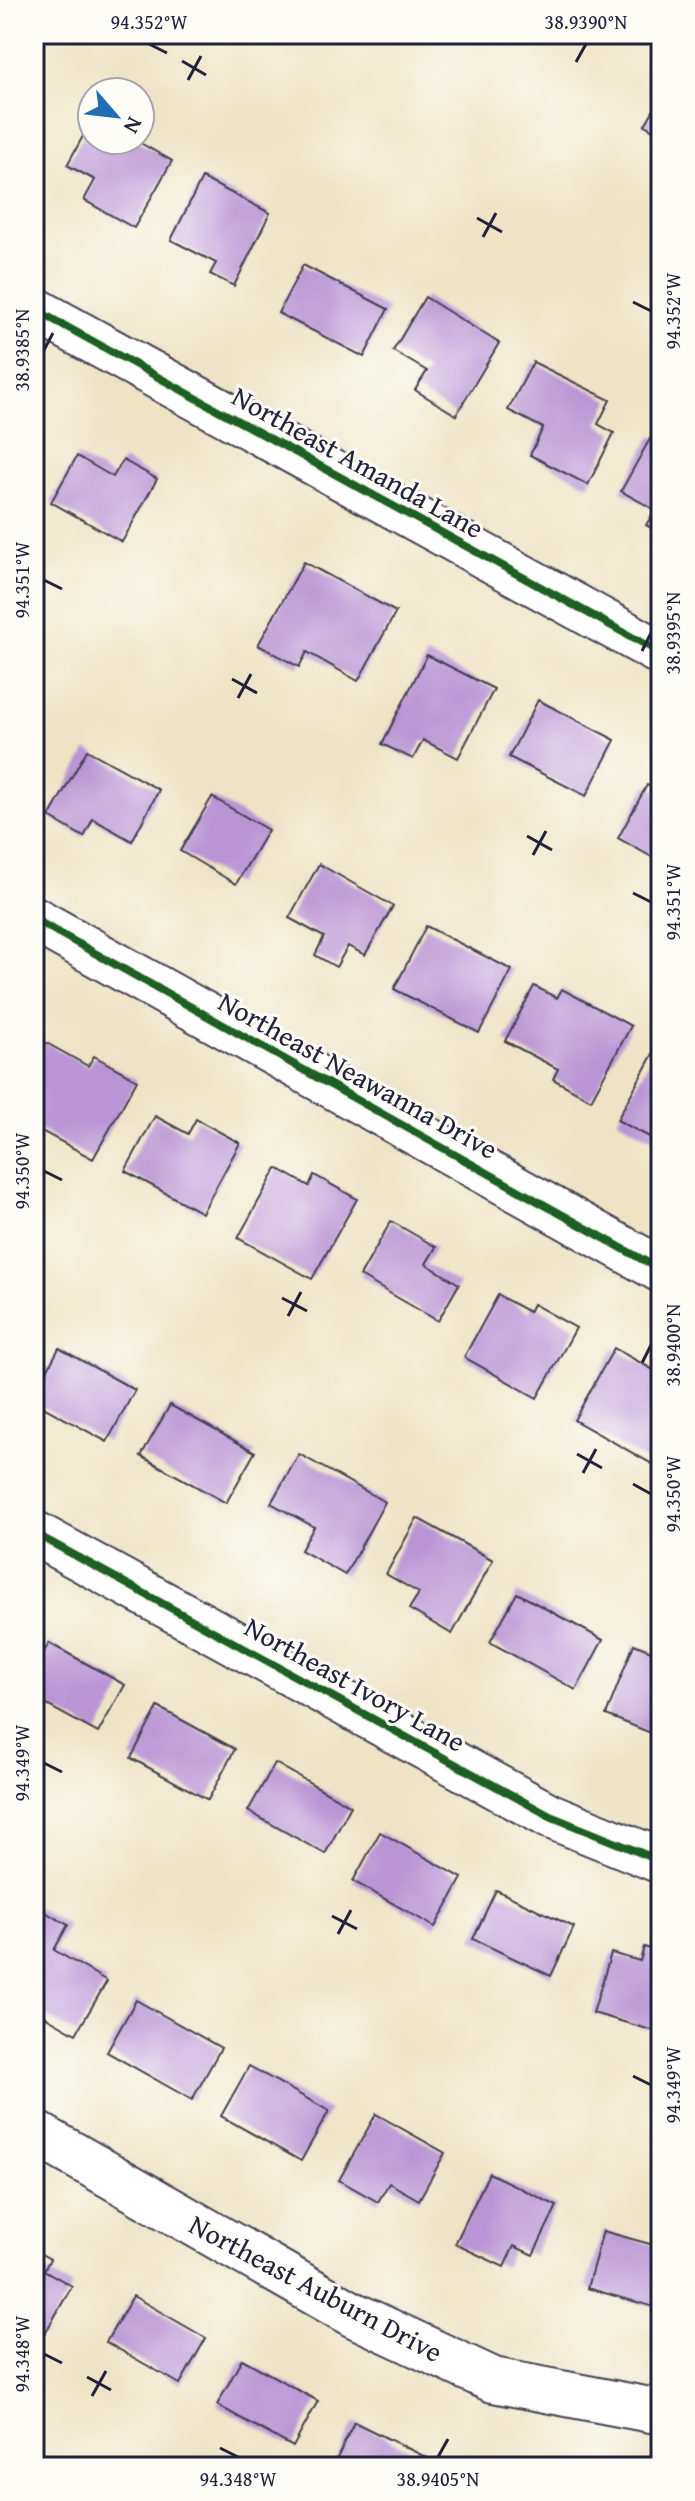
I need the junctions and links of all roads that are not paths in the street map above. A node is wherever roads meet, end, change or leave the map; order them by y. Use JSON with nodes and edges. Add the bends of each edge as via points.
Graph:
{"nodes":[{"id":1,"x":34,"y":309,"type":"edge"},
{"id":2,"x":661,"y":653,"type":"edge"},
{"id":3,"x":34,"y":919,"type":"edge"},
{"id":4,"x":661,"y":1270,"type":"edge"},
{"id":5,"x":34,"y":1533,"type":"edge"},
{"id":6,"x":661,"y":1861,"type":"edge"},
{"id":7,"x":34,"y":2132,"type":"edge"},
{"id":8,"x":661,"y":2412,"type":"edge"}],
"edges":[{"from":1,"to":2,"type":"street","name":"Northeast Amanda Lane"},
{"from":3,"to":4,"type":"street","name":"Northeast Neawanna Drive"},
{"from":5,"to":6,"type":"street","name":"Northeast Ivory Lane","via":[[550,1816]]},
{"from":7,"to":8,"type":"street","name":"Northeast Auburn Drive","via":[[352,2314],[493,2380]]}]}
